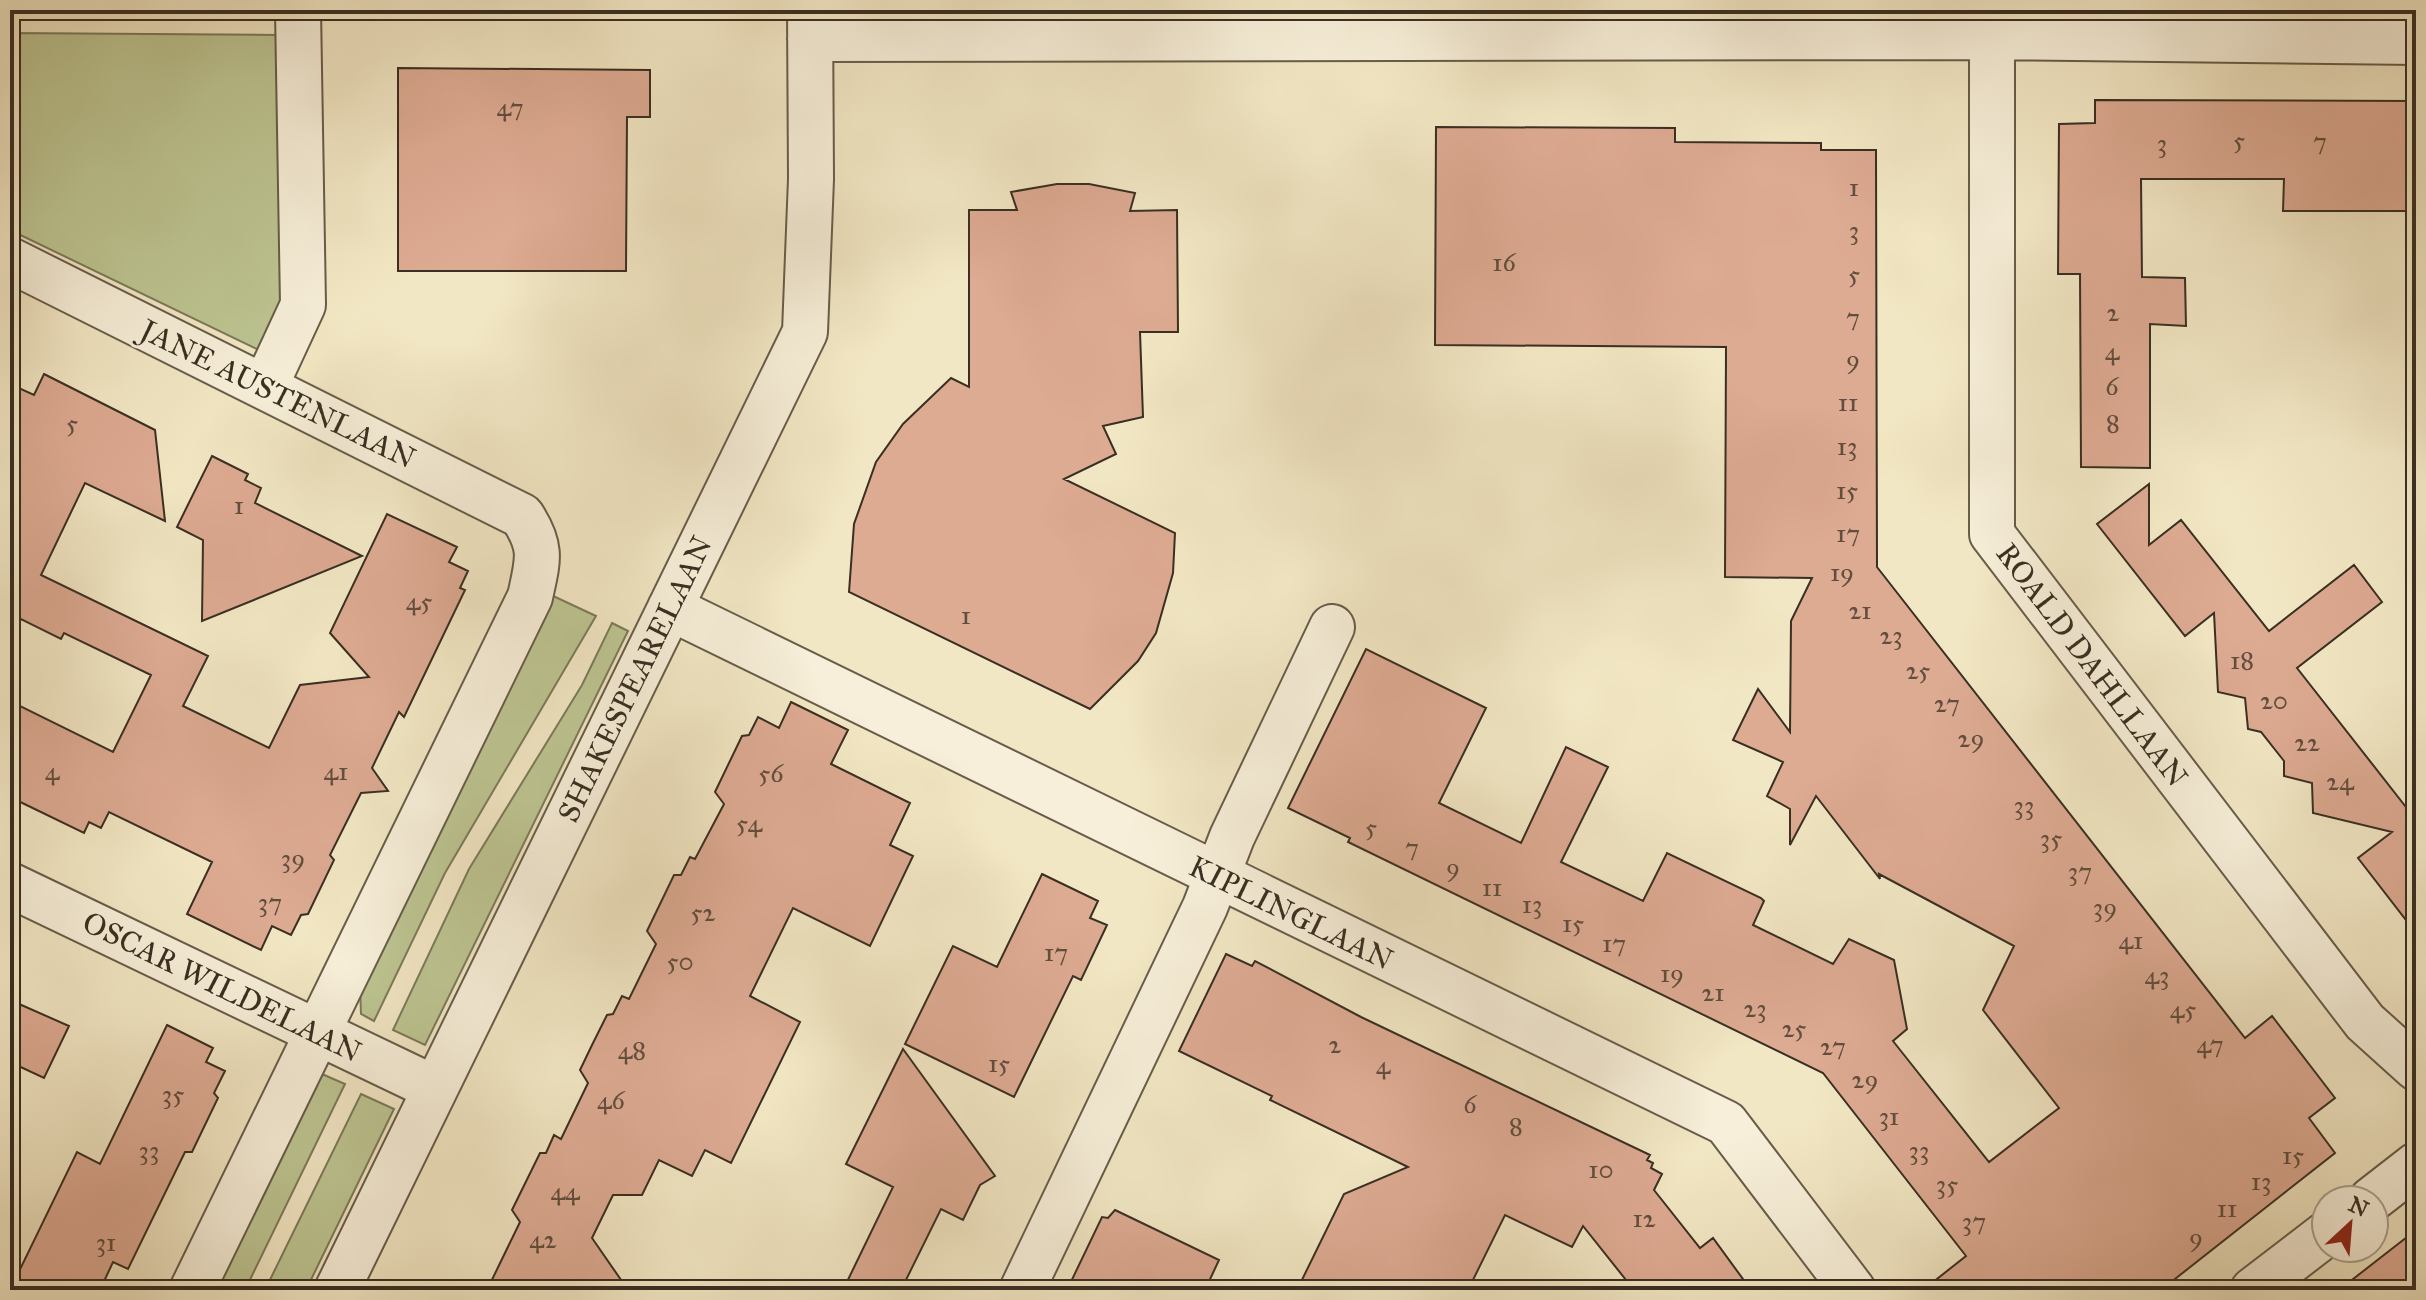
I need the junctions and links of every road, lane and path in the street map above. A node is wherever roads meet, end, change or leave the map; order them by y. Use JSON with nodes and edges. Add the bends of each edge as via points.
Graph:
{"nodes":[{"id":1,"x":298,"y":10,"type":"edge"},
{"id":2,"x":810,"y":24,"type":"edge"},
{"id":3,"x":1992,"y":37,"type":"junction"},
{"id":4,"x":2416,"y":42,"type":"edge"},
{"id":5,"x":10,"y":260,"type":"edge"},
{"id":6,"x":265,"y":387,"type":"junction"},
{"id":7,"x":670,"y":608,"type":"junction"},
{"id":8,"x":1332,"y":627,"type":"dead end"},
{"id":9,"x":1215,"y":876,"type":"junction"},
{"id":10,"x":10,"y":885,"type":"edge"},
{"id":11,"x":315,"y":1033,"type":"junction"},
{"id":12,"x":2416,"y":1068,"type":"edge"},
{"id":13,"x":434,"y":1088,"type":"junction"},
{"id":14,"x":2416,"y":1165,"type":"edge"},
{"id":15,"x":2390,"y":1185,"type":"edge"},
{"id":16,"x":2310,"y":1246,"type":"edge"},
{"id":17,"x":192,"y":1290,"type":"edge"},
{"id":18,"x":337,"y":1290,"type":"edge"},
{"id":19,"x":1022,"y":1290,"type":"edge"},
{"id":20,"x":1853,"y":1290,"type":"edge"},
{"id":21,"x":2253,"y":1290,"type":"edge"}],
"edges":[{"from":1,"to":6,"type":"street","via":[[303,305]]},
{"from":2,"to":3,"type":"street"},
{"from":2,"to":7,"type":"street","name":"SHAKESPEARELAAN","via":[[805,332]]},
{"from":3,"to":4,"type":"street"},
{"from":3,"to":12,"type":"street","name":"ROALD DAHLLAAN","via":[[1992,534],[2365,1022]]},
{"from":5,"to":6,"type":"street","name":"JANE AUSTENLAAN"},
{"from":6,"to":11,"type":"street","name":"JANE AUSTENLAAN","via":[[522,516],[537,538],[530,597]]},
{"from":7,"to":9,"type":"street","name":"KIPLINGLAAN"},
{"from":7,"to":13,"type":"street","name":"SHAKESPEARELAAN"},
{"from":8,"to":9,"type":"street"},
{"from":9,"to":19,"type":"street","via":[[1205,907]]},
{"from":9,"to":20,"type":"street","name":"KIPLINGLAAN","via":[[1726,1123]]},
{"from":10,"to":11,"type":"street","name":"OSCAR WILDELAAN"},
{"from":11,"to":13,"type":"street","name":"OSCAR WILDELAAN"},
{"from":11,"to":17,"type":"street"},
{"from":13,"to":18,"type":"street","name":"SHAKESPEARELAAN"},
{"from":14,"to":15,"type":"street"},
{"from":16,"to":21,"type":"street"}]}
